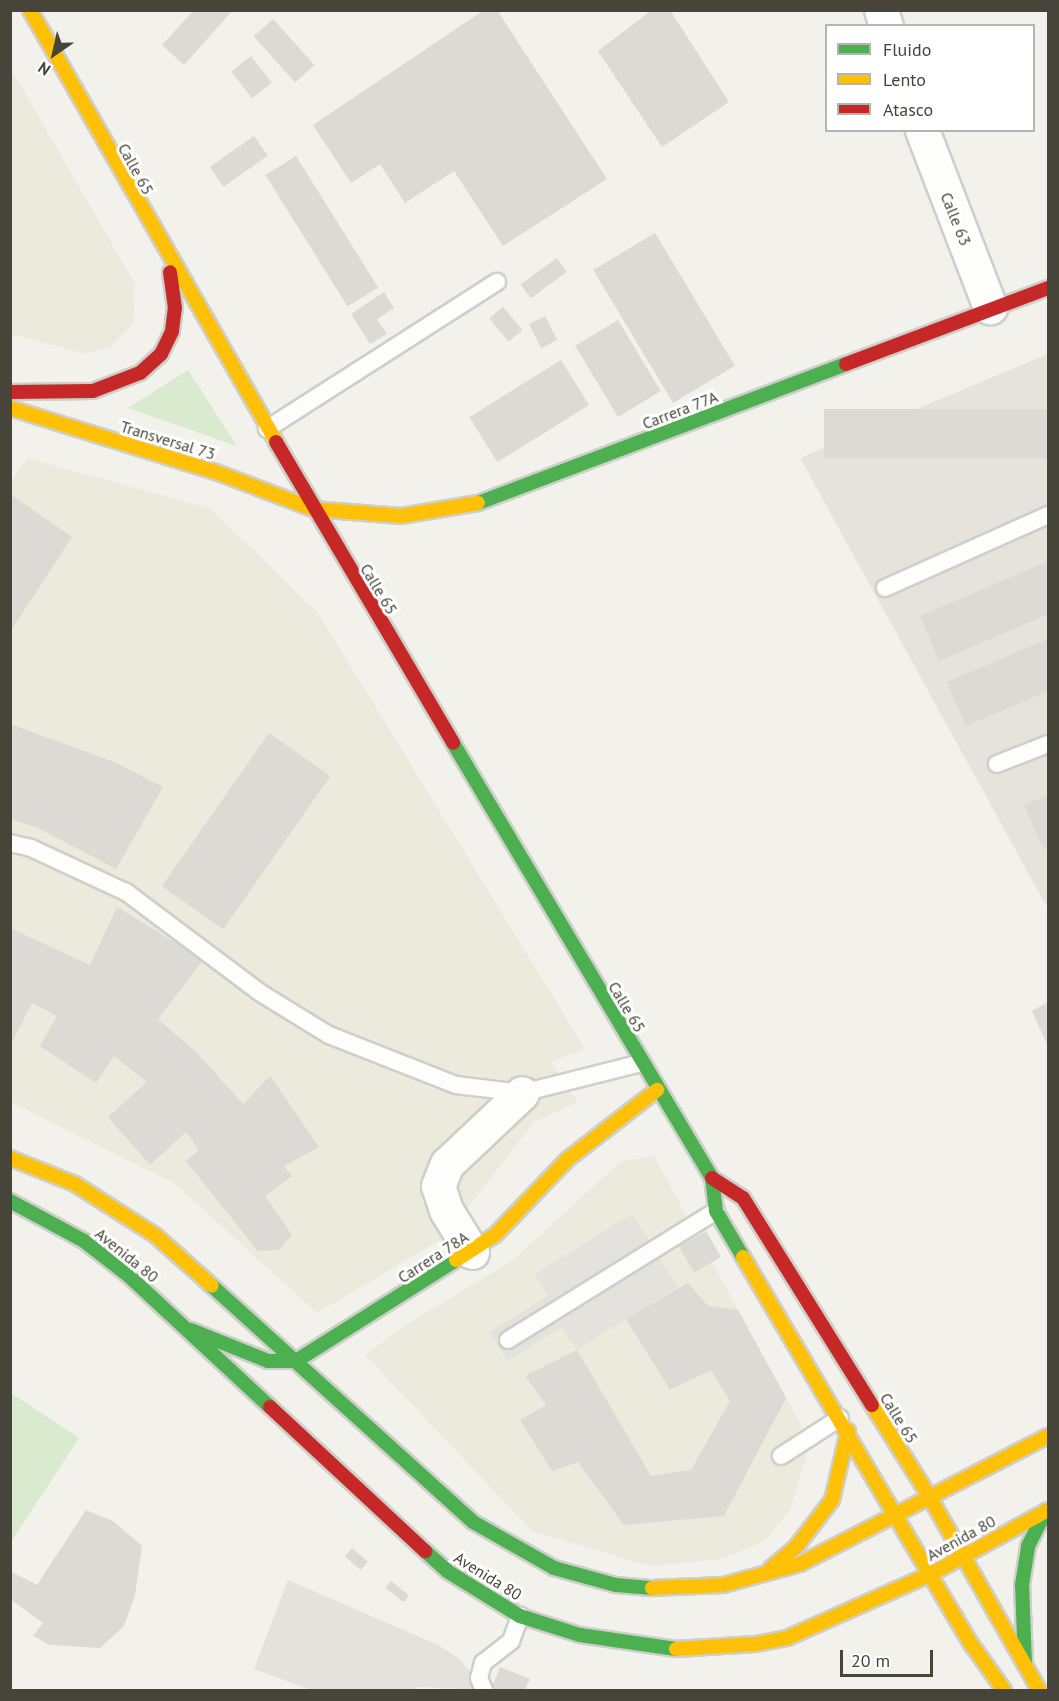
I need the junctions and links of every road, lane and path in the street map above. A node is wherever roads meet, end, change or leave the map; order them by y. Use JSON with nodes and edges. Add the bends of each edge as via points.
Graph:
{"nodes":[{"id":1,"x":30,"y":10,"type":"edge"},
{"id":2,"x":923,"y":132,"type":"edge"},
{"id":3,"x":169,"y":261,"type":"junction"},
{"id":4,"x":497,"y":282,"type":"dead end"},
{"id":5,"x":1048,"y":288,"type":"edge"},
{"id":6,"x":990,"y":308,"type":"junction"},
{"id":7,"x":10,"y":392,"type":"edge"},
{"id":8,"x":10,"y":408,"type":"edge"},
{"id":9,"x":267,"y":429,"type":"junction"},
{"id":10,"x":313,"y":509,"type":"junction"},
{"id":11,"x":1048,"y":515,"type":"edge"},
{"id":12,"x":885,"y":588,"type":"dead end"},
{"id":13,"x":1048,"y":744,"type":"edge"},
{"id":14,"x":997,"y":764,"type":"dead end"},
{"id":15,"x":10,"y":843,"type":"edge"},
{"id":16,"x":641,"y":1063,"type":"junction"},
{"id":17,"x":657,"y":1090,"type":"junction"},
{"id":18,"x":522,"y":1093,"type":"junction"},
{"id":19,"x":10,"y":1158,"type":"edge"},
{"id":20,"x":712,"y":1178,"type":"junction"},
{"id":21,"x":743,"y":1198,"type":"junction"},
{"id":22,"x":10,"y":1201,"type":"edge"},
{"id":23,"x":716,"y":1211,"type":"junction"},
{"id":24,"x":472,"y":1252,"type":"junction"},
{"id":25,"x":191,"y":1330,"type":"junction"},
{"id":26,"x":508,"y":1340,"type":"dead end"},
{"id":27,"x":296,"y":1361,"type":"junction"},
{"id":28,"x":844,"y":1424,"type":"junction"},
{"id":29,"x":1048,"y":1436,"type":"edge"},
{"id":30,"x":781,"y":1456,"type":"dead end"},
{"id":31,"x":929,"y":1496,"type":"junction"},
{"id":32,"x":1047,"y":1510,"type":"edge"},
{"id":33,"x":897,"y":1513,"type":"junction"},
{"id":34,"x":964,"y":1557,"type":"junction"},
{"id":35,"x":932,"y":1574,"type":"junction"},
{"id":36,"x":762,"y":1576,"type":"junction"},
{"id":37,"x":520,"y":1616,"type":"junction"},
{"id":38,"x":1025,"y":1665,"type":"junction"},
{"id":39,"x":484,"y":1690,"type":"edge"},
{"id":40,"x":1004,"y":1690,"type":"edge"},
{"id":41,"x":1039,"y":1690,"type":"edge"}],
"edges":[{"from":1,"to":3,"type":"main road","name":"Calle 65"},
{"from":2,"to":6,"type":"street","name":"Calle 63"},
{"from":3,"to":7,"type":"main road","via":[[175,320],[160,354],[151,364],[122,382],[93,391]]},
{"from":3,"to":9,"type":"main road","name":"Calle 65"},
{"from":4,"to":9,"type":"lane"},
{"from":5,"to":6,"type":"main road","name":"Carrera 77A"},
{"from":6,"to":10,"type":"main road","name":"Carrera 77A","via":[[609,456],[474,504],[401,516]]},
{"from":8,"to":10,"type":"main road","name":"Transversal 73","via":[[216,472]]},
{"from":9,"to":10,"type":"main road","name":"Calle 65"},
{"from":10,"to":16,"type":"main road","name":"Calle 65"},
{"from":11,"to":12,"type":"lane"},
{"from":13,"to":14,"type":"lane"},
{"from":15,"to":18,"type":"lane","via":[[31,848],[126,892],[259,992],[329,1035],[456,1085]]},
{"from":16,"to":17,"type":"main road","name":"Calle 65"},
{"from":16,"to":18,"type":"lane"},
{"from":17,"to":20,"type":"main road","name":"Calle 65"},
{"from":17,"to":24,"type":"main road","name":"Carrera 78A","via":[[568,1159],[519,1214]]},
{"from":18,"to":24,"type":"street","via":[[447,1164],[438,1186],[446,1210]]},
{"from":19,"to":27,"type":"main road","name":"Avenida 80","via":[[75,1184],[137,1223]]},
{"from":20,"to":21,"type":"main road","name":"Calle 65"},
{"from":20,"to":23,"type":"main road","name":"Calle 65"},
{"from":21,"to":23,"type":"main road"},
{"from":21,"to":31,"type":"main road","name":"Calle 65"},
{"from":22,"to":25,"type":"main road","name":"Avenida 80","via":[[84,1241]]},
{"from":23,"to":26,"type":"lane"},
{"from":23,"to":28,"type":"main road","name":"Calle 65"},
{"from":24,"to":27,"type":"main road","name":"Carrera 78A"},
{"from":25,"to":27,"type":"main road","via":[[268,1361]]},
{"from":25,"to":37,"type":"main road","name":"Avenida 80","via":[[421,1550],[466,1584]]},
{"from":27,"to":36,"type":"main road","name":"Avenida 80","via":[[473,1522],[554,1568],[616,1585],[668,1589],[723,1585]]},
{"from":28,"to":30,"type":"lane"},
{"from":28,"to":33,"type":"main road","name":"Calle 65"},
{"from":28,"to":36,"type":"main road","via":[[832,1500],[796,1547]]},
{"from":29,"to":31,"type":"main road","name":"Avenida 80"},
{"from":31,"to":33,"type":"main road","name":"Avenida 80"},
{"from":31,"to":34,"type":"main road","name":"Calle 65"},
{"from":32,"to":34,"type":"main road","name":"Avenida 80"},
{"from":32,"to":38,"type":"main road","via":[[1028,1545],[1022,1585]]},
{"from":33,"to":35,"type":"main road","name":"Calle 65"},
{"from":33,"to":36,"type":"main road","name":"Avenida 80","via":[[800,1564]]},
{"from":34,"to":35,"type":"main road","name":"Avenida 80"},
{"from":34,"to":38,"type":"main road","name":"Calle 65"},
{"from":35,"to":37,"type":"main road","name":"Avenida 80","via":[[812,1629],[756,1644],[679,1649],[615,1642]]},
{"from":35,"to":40,"type":"main road","name":"Calle 65","via":[[972,1645]]},
{"from":37,"to":39,"type":"lane","via":[[511,1641],[483,1663],[479,1678]]},
{"from":38,"to":41,"type":"main road","name":"Calle 65"}]}
